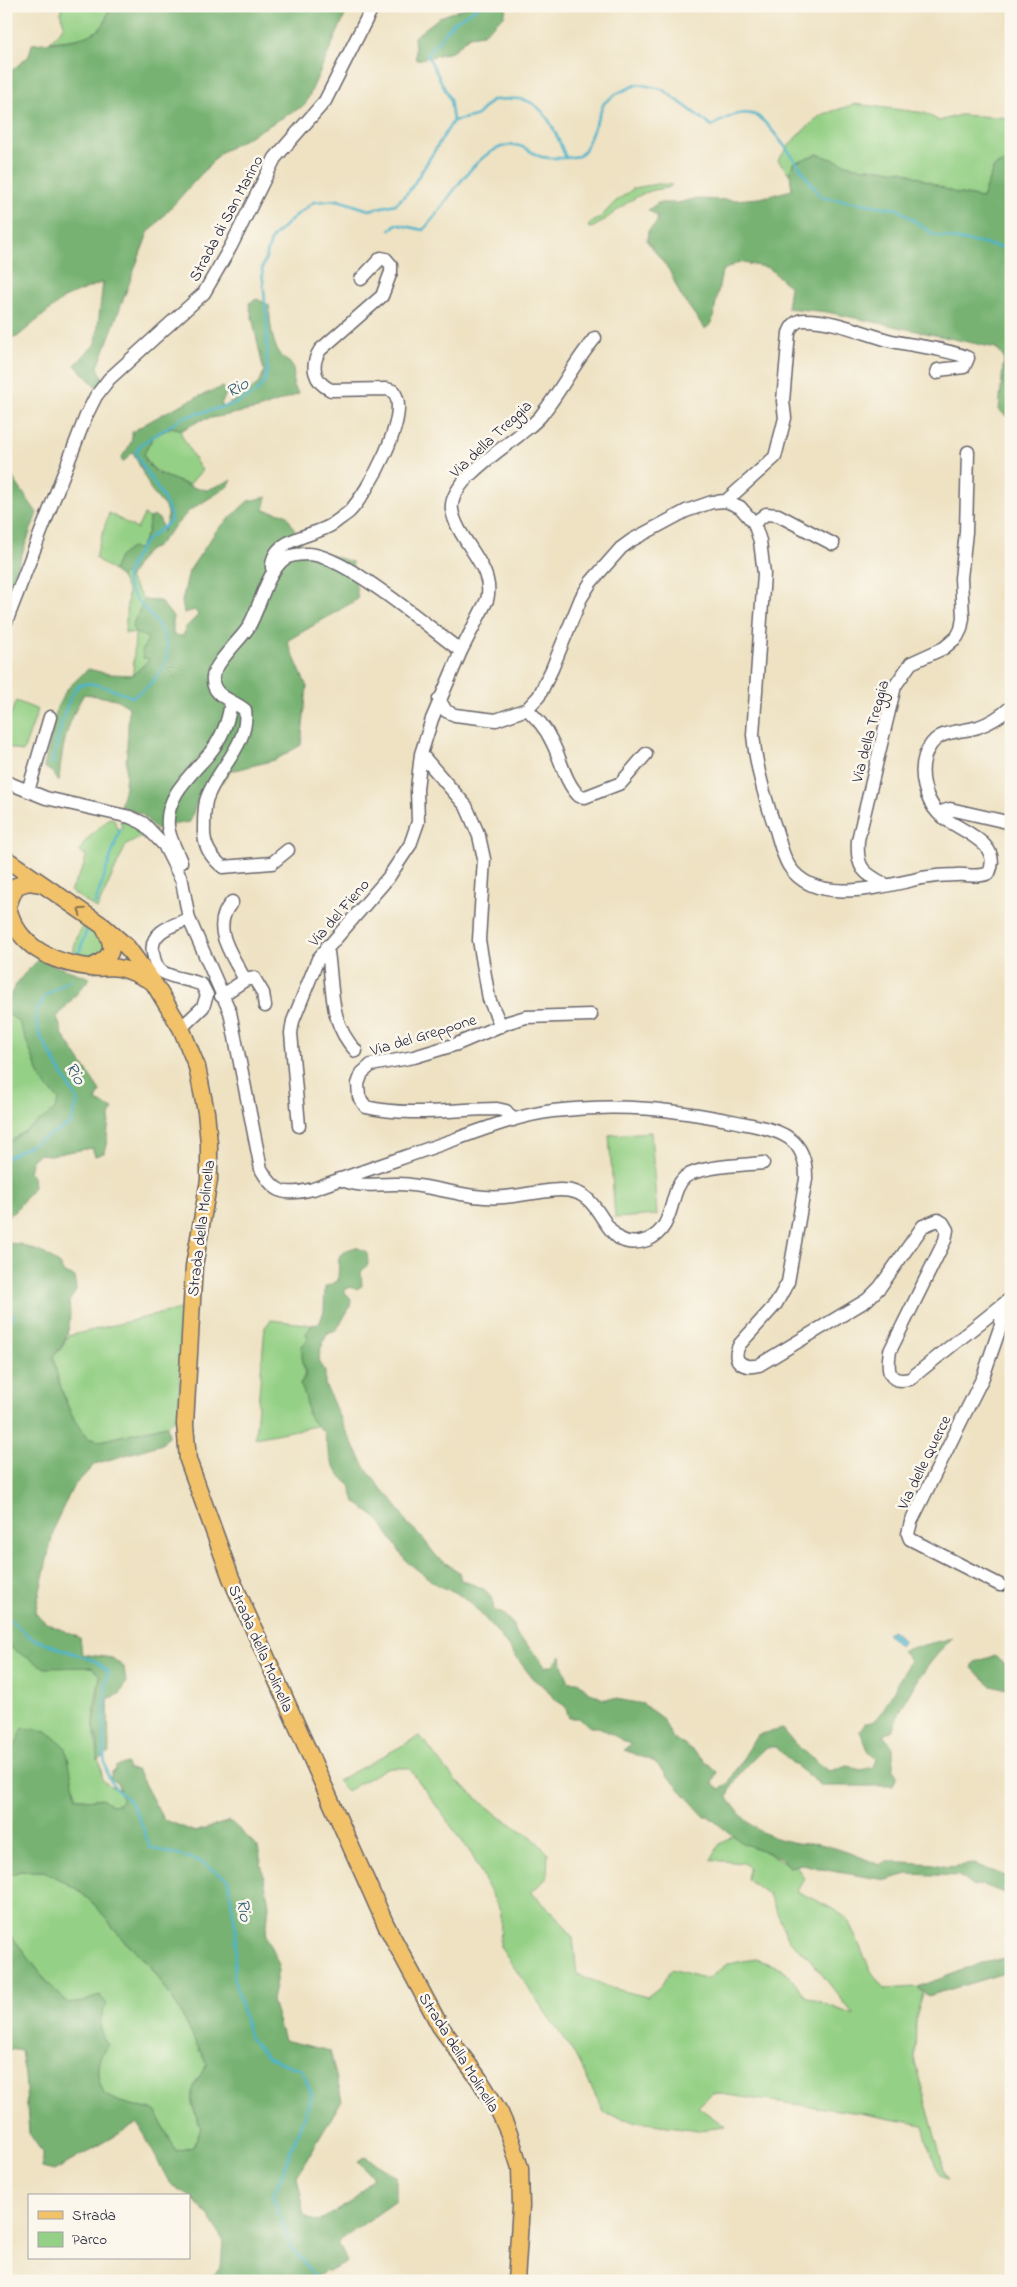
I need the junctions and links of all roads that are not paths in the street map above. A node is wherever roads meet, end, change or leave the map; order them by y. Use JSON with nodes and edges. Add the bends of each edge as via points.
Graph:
{"nodes":[{"id":1,"x":373,"y":6,"type":"edge"},
{"id":2,"x":361,"y":279,"type":"dead end"},
{"id":3,"x":595,"y":338,"type":"dead end"},
{"id":4,"x":937,"y":372,"type":"dead end"},
{"id":5,"x":968,"y":452,"type":"dead end"},
{"id":6,"x":726,"y":501,"type":"junction"},
{"id":7,"x":754,"y":522,"type":"junction"},
{"id":8,"x":833,"y":544,"type":"dead end"},
{"id":9,"x":272,"y":573,"type":"junction"},
{"id":10,"x":6,"y":622,"type":"edge"},
{"id":11,"x":461,"y":651,"type":"junction"},
{"id":12,"x":438,"y":699,"type":"junction"},
{"id":13,"x":231,"y":701,"type":"junction"},
{"id":14,"x":1011,"y":708,"type":"edge"},
{"id":15,"x":527,"y":710,"type":"junction"},
{"id":16,"x":50,"y":717,"type":"dead end"},
{"id":17,"x":421,"y":754,"type":"junction"},
{"id":18,"x":646,"y":754,"type":"dead end"},
{"id":19,"x":6,"y":782,"type":"edge"},
{"id":20,"x":28,"y":791,"type":"junction"},
{"id":21,"x":938,"y":813,"type":"junction"},
{"id":22,"x":1009,"y":820,"type":"edge"},
{"id":23,"x":288,"y":850,"type":"dead end"},
{"id":24,"x":6,"y":859,"type":"edge"},
{"id":25,"x":182,"y":882,"type":"junction"},
{"id":26,"x":44,"y":885,"type":"junction"},
{"id":27,"x":886,"y":885,"type":"junction"},
{"id":28,"x":7,"y":901,"type":"edge"},
{"id":29,"x":232,"y":902,"type":"dead end"},
{"id":30,"x":189,"y":919,"type":"junction"},
{"id":31,"x":103,"y":926,"type":"junction"},
{"id":32,"x":327,"y":946,"type":"junction"},
{"id":33,"x":127,"y":947,"type":"junction"},
{"id":34,"x":90,"y":968,"type":"junction"},
{"id":35,"x":118,"y":968,"type":"junction"},
{"id":36,"x":245,"y":980,"type":"junction"},
{"id":37,"x":153,"y":982,"type":"junction"},
{"id":38,"x":221,"y":996,"type":"junction"},
{"id":39,"x":265,"y":1006,"type":"dead end"},
{"id":40,"x":591,"y":1015,"type":"dead end"},
{"id":41,"x":500,"y":1026,"type":"junction"},
{"id":42,"x":181,"y":1028,"type":"junction"},
{"id":43,"x":356,"y":1051,"type":"dead end"},
{"id":44,"x":513,"y":1120,"type":"junction"},
{"id":45,"x":299,"y":1126,"type":"dead end"},
{"id":46,"x":763,"y":1163,"type":"dead end"},
{"id":47,"x":340,"y":1180,"type":"junction"},
{"id":48,"x":1006,"y":1302,"type":"edge"},
{"id":49,"x":1000,"y":1585,"type":"dead end"},
{"id":50,"x":516,"y":2281,"type":"edge"}],
"edges":[{"from":1,"to":10,"type":"street","name":"Strada di San Marino","via":[[325,101],[276,158],[204,294],[109,379],[96,396]]},
{"from":2,"to":9,"type":"street","via":[[381,258],[386,258],[391,265],[382,296],[320,350],[315,373],[323,386],[331,390],[392,391],[399,405],[393,434],[349,511],[331,526],[280,549],[274,557]]},
{"from":3,"to":11,"type":"street","name":"Via della Treggia","via":[[543,414],[467,478],[454,494],[451,502],[455,520],[479,562],[490,591]]},
{"from":4,"to":6,"type":"street","via":[[948,367],[964,367],[968,358],[842,325],[796,321],[789,333],[783,401],[785,418],[778,450],[775,457]]},
{"from":5,"to":27,"type":"street","name":"Via della Treggia","via":[[961,629],[944,648],[911,663],[895,686],[858,840],[859,864],[865,874]]},
{"from":6,"to":7,"type":"street","via":[[740,507]]},
{"from":6,"to":15,"type":"street","via":[[686,511],[621,548],[581,598],[552,669]]},
{"from":7,"to":8,"type":"street","via":[[766,514],[778,515]]},
{"from":7,"to":27,"type":"street","via":[[764,574],[753,735],[760,786],[778,836],[789,866],[801,879],[817,887],[851,890]]},
{"from":9,"to":11,"type":"street","via":[[280,562],[295,555],[324,557],[350,569]]},
{"from":9,"to":13,"type":"street","via":[[247,629],[216,669],[213,678],[216,691]]},
{"from":11,"to":12,"type":"street","name":"Via della Treggia"},
{"from":12,"to":15,"type":"street","via":[[446,711],[455,715],[496,720]]},
{"from":12,"to":17,"type":"street","name":"Via del Fieno"},
{"from":13,"to":23,"type":"street","via":[[246,710],[246,718],[239,742],[206,800],[204,839],[213,858],[224,867],[272,863]]},
{"from":13,"to":25,"type":"street","via":[[224,730],[210,752],[187,777],[169,809],[168,827],[184,869]]},
{"from":14,"to":21,"type":"street","via":[[980,727],[940,735],[932,742],[925,757],[923,783]]},
{"from":15,"to":18,"type":"street","via":[[552,740],[567,778],[579,796],[585,797],[621,783]]},
{"from":16,"to":20,"type":"street"},
{"from":17,"to":32,"type":"street","name":"Via del Fieno","via":[[418,822],[410,845],[388,878]]},
{"from":17,"to":41,"type":"street","via":[[466,806],[479,836],[484,859],[479,940],[490,999]]},
{"from":19,"to":20,"type":"street"},
{"from":20,"to":25,"type":"street","via":[[144,823],[164,845]]},
{"from":21,"to":22,"type":"street","via":[[950,809]]},
{"from":21,"to":27,"type":"street","via":[[990,850],[993,859],[989,873],[983,876],[930,876]]},
{"from":24,"to":26,"type":"main road","name":"Strada della Molinella"},
{"from":25,"to":30,"type":"street"},
{"from":26,"to":28,"type":"main road","via":[[29,882],[16,886]]},
{"from":31,"to":26,"type":"main road","name":"Strada della Molinella","one_way":true},
{"from":28,"to":34,"type":"main road","via":[[12,925],[29,945],[65,964]]},
{"from":29,"to":36,"type":"street","via":[[223,914],[220,928]]},
{"from":30,"to":38,"type":"street"},
{"from":30,"to":42,"type":"street","via":[[163,929],[155,938],[152,949],[154,961],[161,970],[202,985],[207,996],[203,1007]]},
{"from":31,"to":33,"type":"main road","name":"Strada della Molinella"},
{"from":31,"to":34,"type":"main road","via":[[112,945],[110,954]]},
{"from":32,"to":43,"type":"street","via":[[335,1017],[345,1040]]},
{"from":32,"to":45,"type":"street","name":"Via del Fieno","via":[[318,958],[293,1020],[291,1033]]},
{"from":33,"to":35,"type":"main road","via":[[127,956]]},
{"from":33,"to":37,"type":"main road","name":"Strada della Molinella"},
{"from":34,"to":35,"type":"main road"},
{"from":35,"to":37,"type":"main road"},
{"from":36,"to":38,"type":"street"},
{"from":36,"to":39,"type":"street","via":[[254,978],[263,993]]},
{"from":37,"to":42,"type":"main road","name":"Strada della Molinella"},
{"from":38,"to":47,"type":"street","via":[[230,1012],[261,1169],[268,1181],[286,1194]]},
{"from":40,"to":41,"type":"street","name":"Via del Greppone","via":[[526,1017]]},
{"from":41,"to":44,"type":"street","name":"Via del Greppone","via":[[457,1044],[371,1065],[362,1073],[358,1084],[359,1096],[366,1107],[379,1110],[497,1109],[506,1111]]},
{"from":42,"to":50,"type":"main road","name":"Strada della Molinella","via":[[197,1067],[209,1143],[209,1180],[194,1266],[185,1424],[188,1460],[231,1578],[386,1925],[440,2026],[479,2079],[510,2136],[520,2168],[522,2206]]},
{"from":44,"to":47,"type":"street"},
{"from":44,"to":48,"type":"street","via":[[552,1111],[652,1108],[761,1127],[797,1144],[806,1164],[806,1179],[788,1282],[776,1304],[736,1351],[742,1365],[759,1365],[868,1300],[923,1226],[938,1220],[947,1230],[945,1240],[890,1351],[888,1371],[894,1379],[910,1379]]},
{"from":46,"to":47,"type":"street","via":[[702,1171],[685,1177],[660,1230],[646,1240],[633,1242],[612,1234],[591,1200],[572,1191],[484,1198],[399,1184],[359,1186]]},
{"from":48,"to":49,"type":"street","name":"Via delle Querce","via":[[983,1377],[908,1534],[910,1539]]}]}
